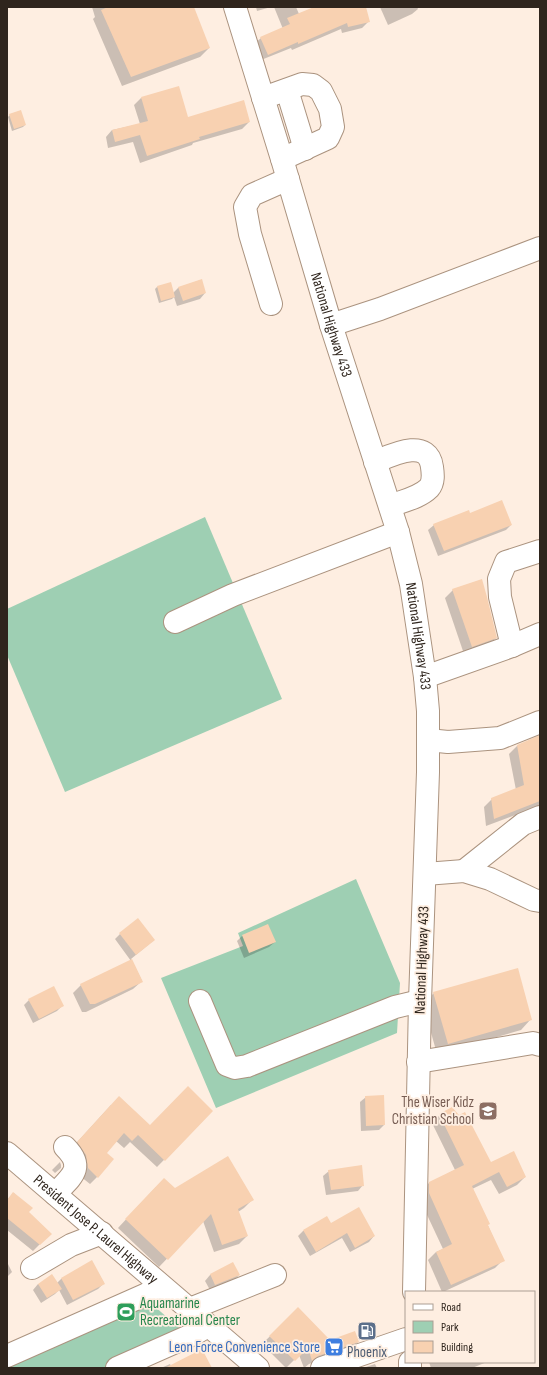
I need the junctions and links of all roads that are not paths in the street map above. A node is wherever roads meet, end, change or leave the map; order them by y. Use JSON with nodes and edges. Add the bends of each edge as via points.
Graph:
{"nodes":[{"id":1,"x":235,"y":7,"type":"edge"},
{"id":2,"x":287,"y":90,"type":"junction"},
{"id":3,"x":263,"y":98,"type":"junction"},
{"id":4,"x":305,"y":149,"type":"junction"},
{"id":5,"x":285,"y":169,"type":"junction"},
{"id":6,"x":540,"y":248,"type":"edge"},
{"id":7,"x":271,"y":304,"type":"dead end"},
{"id":8,"x":331,"y":325,"type":"junction"},
{"id":9,"x":375,"y":462,"type":"junction"},
{"id":10,"x":390,"y":506,"type":"junction"},
{"id":11,"x":398,"y":532,"type":"junction"},
{"id":12,"x":540,"y":551,"type":"edge"},
{"id":13,"x":175,"y":622,"type":"dead end"},
{"id":14,"x":540,"y":634,"type":"edge"},
{"id":15,"x":512,"y":646,"type":"junction"},
{"id":16,"x":425,"y":677,"type":"junction"},
{"id":17,"x":540,"y":722,"type":"edge"},
{"id":18,"x":428,"y":740,"type":"junction"},
{"id":19,"x":540,"y":816,"type":"edge"},
{"id":20,"x":464,"y":871,"type":"junction"},
{"id":21,"x":425,"y":874,"type":"junction"},
{"id":22,"x":540,"y":901,"type":"edge"},
{"id":23,"x":200,"y":1001,"type":"dead end"},
{"id":24,"x":420,"y":1001,"type":"junction"},
{"id":25,"x":540,"y":1045,"type":"edge"},
{"id":26,"x":418,"y":1062,"type":"junction"},
{"id":27,"x":65,"y":1147,"type":"dead end"},
{"id":28,"x":7,"y":1153,"type":"edge"},
{"id":29,"x":55,"y":1194,"type":"junction"},
{"id":30,"x":102,"y":1233,"type":"junction"},
{"id":31,"x":32,"y":1268,"type":"dead end"},
{"id":32,"x":275,"y":1276,"type":"dead end"},
{"id":33,"x":159,"y":1284,"type":"junction"},
{"id":34,"x":414,"y":1291,"type":"edge"},
{"id":35,"x":190,"y":1309,"type":"junction"},
{"id":36,"x":208,"y":1326,"type":"junction"},
{"id":37,"x":405,"y":1339,"type":"edge"},
{"id":38,"x":7,"y":1356,"type":"edge"},
{"id":39,"x":349,"y":1364,"type":"edge"},
{"id":40,"x":117,"y":1368,"type":"edge"},
{"id":41,"x":258,"y":1368,"type":"edge"},
{"id":42,"x":322,"y":1368,"type":"edge"}],
"edges":[{"from":1,"to":3,"type":"main road","name":"National Highway 433"},
{"from":2,"to":3,"type":"main road"},
{"from":2,"to":4,"type":"main road"},
{"from":2,"to":4,"type":"main road","via":[[302,84],[313,85],[321,91],[330,109],[333,127],[328,138]]},
{"from":3,"to":5,"type":"main road","name":"National Highway 433"},
{"from":4,"to":5,"type":"main road"},
{"from":5,"to":7,"type":"main road","via":[[252,195],[245,207],[250,234]]},
{"from":5,"to":8,"type":"main road","name":"National Highway 433"},
{"from":6,"to":8,"type":"main road"},
{"from":8,"to":9,"type":"main road","name":"National Highway 433"},
{"from":9,"to":10,"type":"main road","name":"National Highway 433"},
{"from":9,"to":10,"type":"main road","via":[[403,451],[415,450],[425,453],[432,464],[434,477],[430,487],[420,494]]},
{"from":10,"to":11,"type":"main road","name":"National Highway 433"},
{"from":11,"to":13,"type":"main road","via":[[233,595]]},
{"from":11,"to":16,"type":"main road","name":"National Highway 433","via":[[411,584]]},
{"from":12,"to":15,"type":"main road","via":[[506,562],[499,579],[500,597]]},
{"from":14,"to":15,"type":"main road"},
{"from":15,"to":16,"type":"main road"},
{"from":16,"to":18,"type":"main road","name":"National Highway 433"},
{"from":17,"to":18,"type":"main road","via":[[500,738],[448,742]]},
{"from":18,"to":21,"type":"main road","name":"National Highway 433"},
{"from":19,"to":20,"type":"main road","via":[[523,824]]},
{"from":20,"to":21,"type":"main road"},
{"from":20,"to":22,"type":"main road","via":[[490,879]]},
{"from":21,"to":24,"type":"main road","name":"National Highway 433"},
{"from":23,"to":24,"type":"main road","via":[[227,1064],[235,1068],[247,1066],[395,1008]]},
{"from":24,"to":26,"type":"main road","name":"National Highway 433"},
{"from":25,"to":26,"type":"main road","via":[[533,1043]]},
{"from":26,"to":34,"type":"main road","name":"National Highway 433"},
{"from":27,"to":29,"type":"main road","via":[[76,1162],[76,1167],[73,1175]]},
{"from":28,"to":29,"type":"main road","name":"President Jose P. Laurel Highway"},
{"from":29,"to":30,"type":"main road","name":"President Jose P. Laurel Highway"},
{"from":30,"to":31,"type":"main road","via":[[71,1245]]},
{"from":30,"to":33,"type":"main road","name":"President Jose P. Laurel Highway"},
{"from":32,"to":35,"type":"main road"},
{"from":33,"to":35,"type":"main road","name":"President Jose P. Laurel Highway"},
{"from":33,"to":38,"type":"main road","via":[[147,1294]]},
{"from":35,"to":36,"type":"main road","name":"President Jose P. Laurel Highway"},
{"from":36,"to":40,"type":"main road"},
{"from":36,"to":41,"type":"main road","name":"President Jose P. Laurel Highway"},
{"from":37,"to":39,"type":"main road"},
{"from":39,"to":42,"type":"main road"}]}
